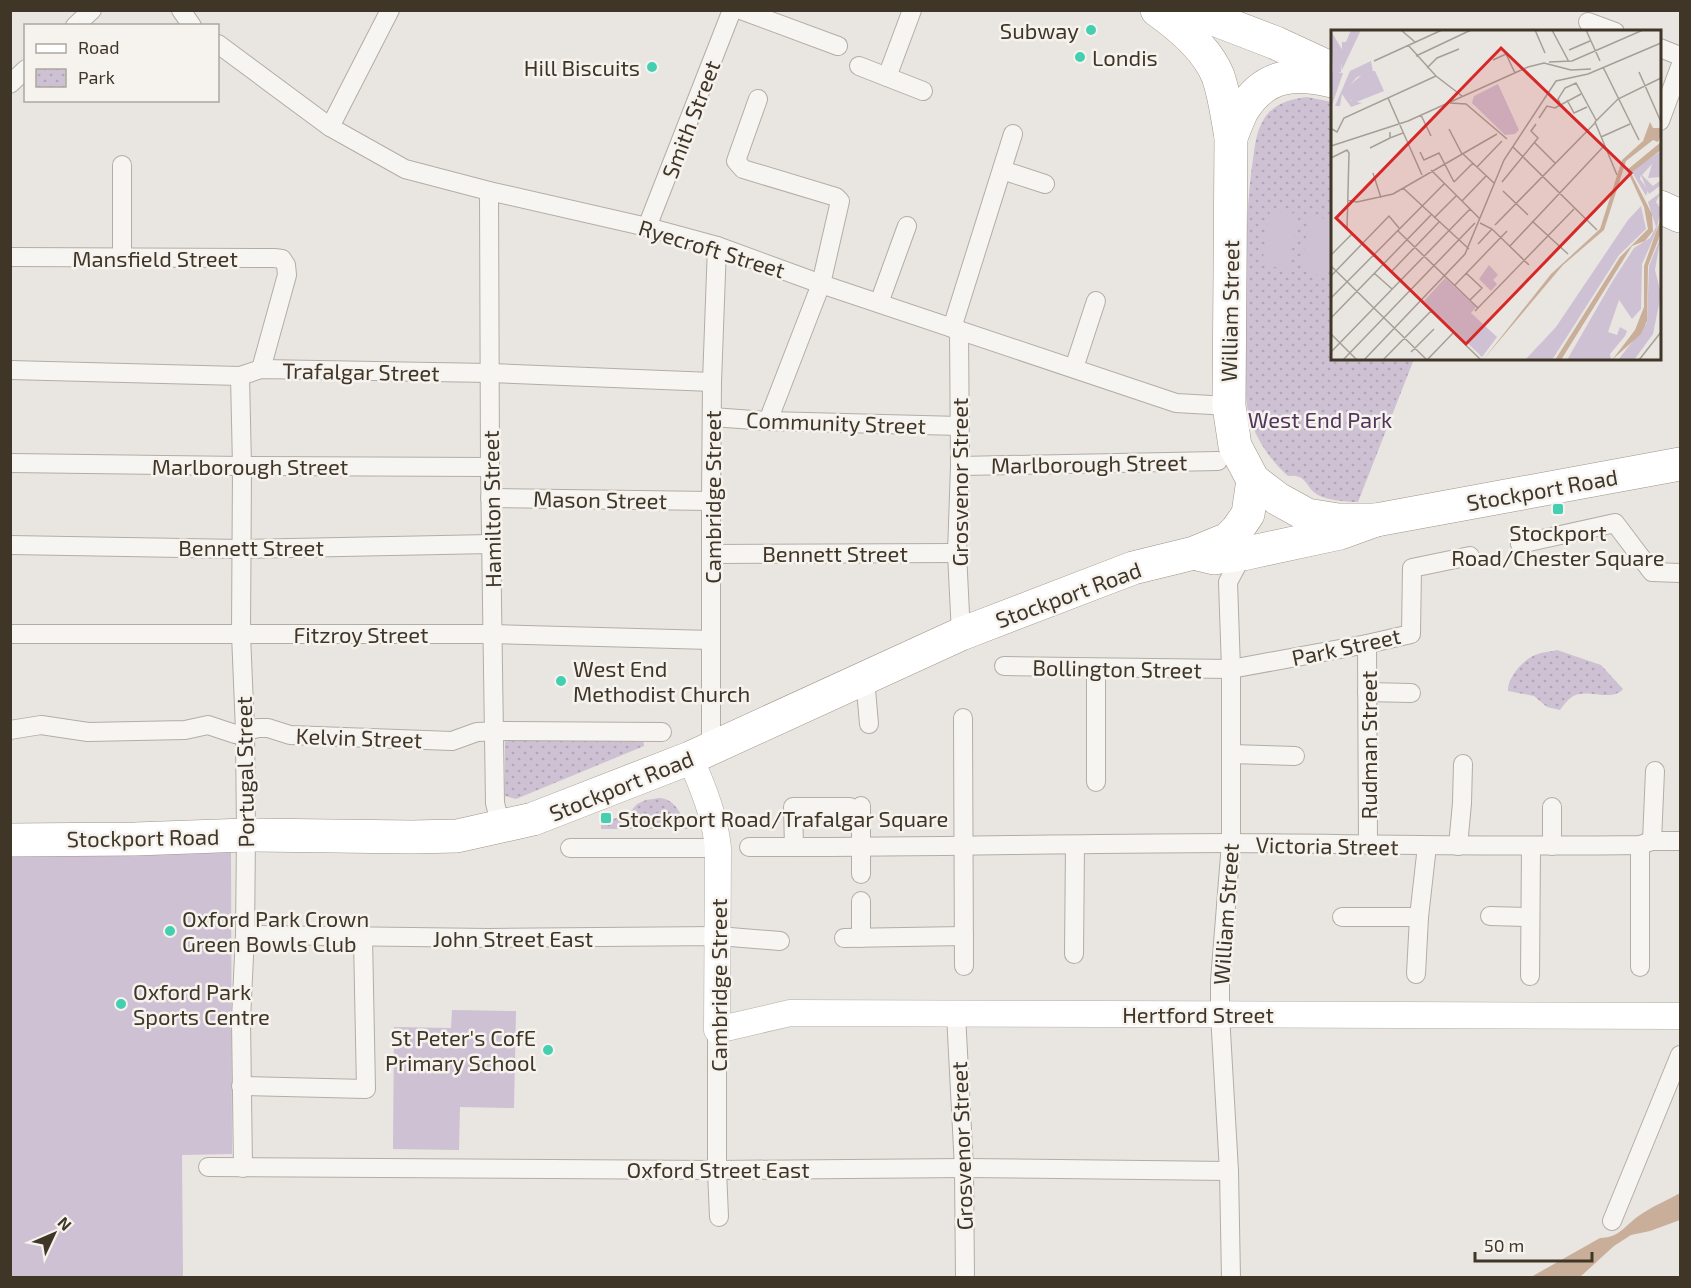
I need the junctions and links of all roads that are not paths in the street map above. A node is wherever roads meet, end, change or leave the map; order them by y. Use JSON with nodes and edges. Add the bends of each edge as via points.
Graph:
{"nodes":[{"id":1,"x":92,"y":10,"type":"edge"},
{"id":2,"x":181,"y":10,"type":"edge"},
{"id":3,"x":390,"y":10,"type":"edge"},
{"id":4,"x":732,"y":10,"type":"edge"},
{"id":5,"x":741,"y":10,"type":"edge"},
{"id":6,"x":912,"y":10,"type":"edge"},
{"id":7,"x":1157,"y":10,"type":"edge"},
{"id":8,"x":1201,"y":12,"type":"edge"},
{"id":9,"x":1588,"y":22,"type":"dead end"},
{"id":10,"x":1245,"y":23,"type":"edge"},
{"id":11,"x":77,"y":24,"type":"edge"},
{"id":12,"x":191,"y":24,"type":"edge"},
{"id":13,"x":1610,"y":30,"type":"edge"},
{"id":14,"x":219,"y":45,"type":"edge"},
{"id":15,"x":838,"y":46,"type":"dead end"},
{"id":16,"x":1661,"y":49,"type":"edge"},
{"id":17,"x":1680,"y":56,"type":"edge"},
{"id":18,"x":859,"y":66,"type":"dead end"},
{"id":19,"x":1680,"y":67,"type":"edge"},
{"id":20,"x":1331,"y":69,"type":"edge"},
{"id":21,"x":887,"y":77,"type":"junction"},
{"id":22,"x":1331,"y":81,"type":"edge"},
{"id":23,"x":923,"y":91,"type":"dead end"},
{"id":24,"x":758,"y":99,"type":"dead end"},
{"id":25,"x":1661,"y":116,"type":"edge"},
{"id":26,"x":330,"y":127,"type":"junction"},
{"id":27,"x":1013,"y":134,"type":"dead end"},
{"id":28,"x":1231,"y":137,"type":"junction"},
{"id":29,"x":122,"y":165,"type":"dead end"},
{"id":30,"x":1002,"y":170,"type":"junction"},
{"id":31,"x":1045,"y":184,"type":"dead end"},
{"id":32,"x":489,"y":191,"type":"junction"},
{"id":33,"x":1661,"y":208,"type":"edge"},
{"id":34,"x":1680,"y":216,"type":"edge"},
{"id":35,"x":907,"y":226,"type":"dead end"},
{"id":36,"x":647,"y":227,"type":"junction"},
{"id":37,"x":717,"y":246,"type":"junction"},
{"id":38,"x":10,"y":257,"type":"edge"},
{"id":39,"x":122,"y":258,"type":"junction"},
{"id":40,"x":821,"y":284,"type":"junction"},
{"id":41,"x":1096,"y":301,"type":"dead end"},
{"id":42,"x":879,"y":303,"type":"junction"},
{"id":43,"x":956,"y":329,"type":"junction"},
{"id":44,"x":1074,"y":368,"type":"junction"},
{"id":45,"x":261,"y":369,"type":"junction"},
{"id":46,"x":10,"y":370,"type":"edge"},
{"id":47,"x":490,"y":373,"type":"junction"},
{"id":48,"x":240,"y":376,"type":"junction"},
{"id":49,"x":712,"y":382,"type":"junction"},
{"id":50,"x":1228,"y":406,"type":"junction"},
{"id":51,"x":712,"y":417,"type":"junction"},
{"id":52,"x":768,"y":421,"type":"junction"},
{"id":53,"x":960,"y":426,"type":"junction"},
{"id":54,"x":1218,"y":461,"type":"dead end"},
{"id":55,"x":10,"y":463,"type":"edge"},
{"id":56,"x":1680,"y":464,"type":"edge"},
{"id":57,"x":242,"y":466,"type":"junction"},
{"id":58,"x":960,"y":466,"type":"junction"},
{"id":59,"x":490,"y":467,"type":"junction"},
{"id":60,"x":1253,"y":480,"type":"junction"},
{"id":61,"x":490,"y":498,"type":"junction"},
{"id":62,"x":711,"y":501,"type":"junction"},
{"id":63,"x":1376,"y":520,"type":"junction"},
{"id":64,"x":491,"y":544,"type":"junction"},
{"id":65,"x":1520,"y":544,"type":"dead end"},
{"id":66,"x":10,"y":545,"type":"edge"},
{"id":67,"x":241,"y":549,"type":"junction"},
{"id":68,"x":957,"y":553,"type":"junction"},
{"id":69,"x":1194,"y":553,"type":"junction"},
{"id":70,"x":712,"y":554,"type":"junction"},
{"id":71,"x":1243,"y":554,"type":"junction"},
{"id":72,"x":1470,"y":556,"type":"dead end"},
{"id":73,"x":1680,"y":573,"type":"edge"},
{"id":74,"x":10,"y":634,"type":"edge"},
{"id":75,"x":241,"y":634,"type":"junction"},
{"id":76,"x":493,"y":634,"type":"junction"},
{"id":77,"x":961,"y":634,"type":"junction"},
{"id":78,"x":711,"y":640,"type":"junction"},
{"id":79,"x":1368,"y":644,"type":"junction"},
{"id":80,"x":1004,"y":666,"type":"dead end"},
{"id":81,"x":1096,"y":668,"type":"junction"},
{"id":82,"x":1231,"y":669,"type":"junction"},
{"id":83,"x":865,"y":678,"type":"junction"},
{"id":84,"x":1367,"y":692,"type":"junction"},
{"id":85,"x":1411,"y":693,"type":"dead end"},
{"id":86,"x":963,"y":718,"type":"dead end"},
{"id":87,"x":869,"y":724,"type":"dead end"},
{"id":88,"x":10,"y":730,"type":"edge"},
{"id":89,"x":245,"y":731,"type":"junction"},
{"id":90,"x":494,"y":732,"type":"junction"},
{"id":91,"x":662,"y":732,"type":"dead end"},
{"id":92,"x":701,"y":753,"type":"junction"},
{"id":93,"x":1231,"y":754,"type":"junction"},
{"id":94,"x":1295,"y":756,"type":"dead end"},
{"id":95,"x":1463,"y":764,"type":"dead end"},
{"id":96,"x":1654,"y":771,"type":"dead end"},
{"id":97,"x":1096,"y":782,"type":"dead end"},
{"id":98,"x":1552,"y":807,"type":"dead end"},
{"id":99,"x":501,"y":827,"type":"junction"},
{"id":100,"x":246,"y":835,"type":"junction"},
{"id":101,"x":10,"y":840,"type":"edge"},
{"id":102,"x":1680,"y":841,"type":"edge"},
{"id":103,"x":1231,"y":843,"type":"junction"},
{"id":104,"x":1646,"y":843,"type":"junction"},
{"id":105,"x":1075,"y":845,"type":"junction"},
{"id":106,"x":1368,"y":845,"type":"junction"},
{"id":107,"x":1427,"y":846,"type":"junction"},
{"id":108,"x":1458,"y":846,"type":"junction"},
{"id":109,"x":1552,"y":846,"type":"junction"},
{"id":110,"x":749,"y":847,"type":"dead end"},
{"id":111,"x":794,"y":847,"type":"junction"},
{"id":112,"x":861,"y":847,"type":"junction"},
{"id":113,"x":963,"y":847,"type":"junction"},
{"id":114,"x":1531,"y":847,"type":"junction"},
{"id":115,"x":570,"y":848,"type":"dead end"},
{"id":116,"x":718,"y":848,"type":"junction"},
{"id":117,"x":861,"y":874,"type":"dead end"},
{"id":118,"x":861,"y":902,"type":"dead end"},
{"id":119,"x":1490,"y":916,"type":"dead end"},
{"id":120,"x":1342,"y":917,"type":"dead end"},
{"id":121,"x":1419,"y":917,"type":"junction"},
{"id":122,"x":1530,"y":917,"type":"junction"},
{"id":123,"x":245,"y":935,"type":"junction"},
{"id":124,"x":718,"y":936,"type":"junction"},
{"id":125,"x":964,"y":936,"type":"junction"},
{"id":126,"x":363,"y":938,"type":"junction"},
{"id":127,"x":780,"y":941,"type":"dead end"},
{"id":128,"x":1074,"y":954,"type":"dead end"},
{"id":129,"x":964,"y":966,"type":"dead end"},
{"id":130,"x":1640,"y":967,"type":"dead end"},
{"id":131,"x":1416,"y":974,"type":"dead end"},
{"id":132,"x":1530,"y":976,"type":"dead end"},
{"id":133,"x":956,"y":1014,"type":"junction"},
{"id":134,"x":1220,"y":1014,"type":"junction"},
{"id":135,"x":1680,"y":1016,"type":"edge"},
{"id":136,"x":717,"y":1030,"type":"junction"},
{"id":137,"x":1680,"y":1055,"type":"edge"},
{"id":138,"x":241,"y":1086,"type":"junction"},
{"id":139,"x":208,"y":1167,"type":"dead end"},
{"id":140,"x":243,"y":1168,"type":"junction"},
{"id":141,"x":964,"y":1168,"type":"junction"},
{"id":142,"x":717,"y":1170,"type":"junction"},
{"id":143,"x":1229,"y":1171,"type":"junction"},
{"id":144,"x":719,"y":1217,"type":"dead end"},
{"id":145,"x":1612,"y":1221,"type":"dead end"},
{"id":146,"x":965,"y":1278,"type":"edge"},
{"id":147,"x":1231,"y":1278,"type":"edge"}],
"edges":[{"from":1,"to":11,"type":"street"},
{"from":2,"to":12,"type":"street"},
{"from":3,"to":26,"type":"street"},
{"from":4,"to":36,"type":"street","name":"Smith Street"},
{"from":5,"to":15,"type":"street"},
{"from":6,"to":21,"type":"street"},
{"from":7,"to":28,"type":"highway","via":[[1196,42],[1217,74]]},
{"from":8,"to":10,"type":"highway"},
{"from":9,"to":13,"type":"street"},
{"from":10,"to":20,"type":"highway","via":[[1276,43]]},
{"from":14,"to":26,"type":"street","name":"Ryecroft Street"},
{"from":16,"to":17,"type":"street"},
{"from":18,"to":21,"type":"street"},
{"from":19,"to":25,"type":"street"},
{"from":21,"to":23,"type":"street"},
{"from":22,"to":28,"type":"highway","via":[[1297,75],[1276,79],[1254,95]]},
{"from":24,"to":40,"type":"street","via":[[736,161],[743,169],[840,201]]},
{"from":26,"to":32,"type":"street","name":"Ryecroft Street","via":[[405,169]]},
{"from":27,"to":30,"type":"street","name":"Grosvenor Street"},
{"from":28,"to":50,"type":"highway","name":"William Street"},
{"from":29,"to":39,"type":"street"},
{"from":30,"to":31,"type":"street"},
{"from":30,"to":43,"type":"street","name":"Grosvenor Street"},
{"from":32,"to":36,"type":"street","name":"Ryecroft Street"},
{"from":32,"to":47,"type":"street","name":"Hamilton Street"},
{"from":33,"to":34,"type":"highway"},
{"from":35,"to":42,"type":"street"},
{"from":36,"to":37,"type":"street","name":"Ryecroft Street"},
{"from":37,"to":40,"type":"street","name":"Ryecroft Street"},
{"from":37,"to":49,"type":"street","name":"Cambridge Street"},
{"from":38,"to":39,"type":"street","name":"Mansfield Street"},
{"from":39,"to":45,"type":"street","name":"Mansfield Street","via":[[282,259],[287,275]]},
{"from":40,"to":42,"type":"street","name":"Ryecroft Street"},
{"from":40,"to":52,"type":"street"},
{"from":41,"to":44,"type":"street"},
{"from":42,"to":43,"type":"street","name":"Ryecroft Street"},
{"from":43,"to":44,"type":"street","name":"Ryecroft Street"},
{"from":43,"to":53,"type":"street","name":"Grosvenor Street"},
{"from":44,"to":50,"type":"street","name":"Ryecroft Street","via":[[1176,403]]},
{"from":45,"to":47,"type":"street","name":"Trafalgar Street"},
{"from":45,"to":48,"type":"street","name":"Trafalgar Street"},
{"from":46,"to":48,"type":"street","name":"Trafalgar Street"},
{"from":47,"to":49,"type":"street","name":"Trafalgar Street"},
{"from":47,"to":59,"type":"street","name":"Hamilton Street"},
{"from":48,"to":57,"type":"street","name":"Portugal Street"},
{"from":49,"to":51,"type":"street","name":"Cambridge Street"},
{"from":50,"to":60,"type":"highway","name":"William Street","via":[[1235,446]]},
{"from":51,"to":52,"type":"street","name":"Community Street"},
{"from":51,"to":62,"type":"street","name":"Cambridge Street"},
{"from":52,"to":53,"type":"street","name":"Community Street"},
{"from":53,"to":58,"type":"street","name":"Grosvenor Street"},
{"from":54,"to":58,"type":"street","name":"Marlborough Street"},
{"from":55,"to":57,"type":"street","name":"Marlborough Street"},
{"from":56,"to":63,"type":"highway","name":"Stockport Road"},
{"from":57,"to":59,"type":"street","name":"Marlborough Street"},
{"from":57,"to":67,"type":"street","name":"Portugal Street"},
{"from":58,"to":68,"type":"street","name":"Grosvenor Street"},
{"from":59,"to":61,"type":"street","name":"Hamilton Street"},
{"from":60,"to":63,"type":"highway","via":[[1307,515]]},
{"from":60,"to":69,"type":"highway","name":"Stockport Road","via":[[1248,514],[1237,530],[1228,539]]},
{"from":61,"to":62,"type":"street","name":"Mason Street"},
{"from":61,"to":64,"type":"street","name":"Hamilton Street"},
{"from":62,"to":70,"type":"street","name":"Cambridge Street"},
{"from":63,"to":71,"type":"highway","name":"Stockport Road","via":[[1340,533]]},
{"from":64,"to":67,"type":"street","name":"Bennett Street"},
{"from":64,"to":76,"type":"street","name":"Hamilton Street"},
{"from":65,"to":73,"type":"street","via":[[1615,523],[1652,572]]},
{"from":66,"to":67,"type":"street","name":"Bennett Street"},
{"from":67,"to":75,"type":"street","name":"Portugal Street"},
{"from":68,"to":70,"type":"street","name":"Bennett Street"},
{"from":68,"to":77,"type":"street","name":"Grosvenor Street"},
{"from":69,"to":71,"type":"highway","name":"Stockport Road","via":[[1214,558]]},
{"from":69,"to":77,"type":"highway","name":"Stockport Road","via":[[1133,568]]},
{"from":70,"to":78,"type":"street","name":"Cambridge Street"},
{"from":71,"to":82,"type":"street","name":"William Street","via":[[1228,582]]},
{"from":72,"to":79,"type":"street","name":"Park Street","via":[[1412,568],[1411,634]]},
{"from":74,"to":75,"type":"street","name":"Fitzroy Street"},
{"from":75,"to":76,"type":"street","name":"Fitzroy Street"},
{"from":75,"to":89,"type":"street","name":"Portugal Street"},
{"from":76,"to":78,"type":"street","name":"Fitzroy Street"},
{"from":76,"to":90,"type":"street","name":"Hamilton Street"},
{"from":77,"to":83,"type":"highway","name":"Stockport Road"},
{"from":78,"to":92,"type":"street","name":"Cambridge Street"},
{"from":79,"to":82,"type":"street","name":"Park Street"},
{"from":79,"to":84,"type":"street","name":"Rudman Street"},
{"from":80,"to":81,"type":"street","name":"Bollington Street"},
{"from":81,"to":82,"type":"street","name":"Bollington Street"},
{"from":81,"to":97,"type":"street"},
{"from":82,"to":93,"type":"street","name":"William Street"},
{"from":83,"to":87,"type":"street"},
{"from":83,"to":92,"type":"highway","name":"Stockport Road"},
{"from":84,"to":85,"type":"street"},
{"from":84,"to":106,"type":"street","name":"Rudman Street"},
{"from":86,"to":113,"type":"street"},
{"from":88,"to":89,"type":"street","name":"Kelvin Street","via":[[41,725],[88,732],[192,729],[208,725],[235,734]]},
{"from":89,"to":90,"type":"street","name":"Kelvin Street","via":[[268,728],[290,735],[452,741],[477,732]]},
{"from":89,"to":100,"type":"street","name":"Portugal Street"},
{"from":90,"to":91,"type":"street","name":"Kelvin Street"},
{"from":90,"to":99,"type":"street","name":"Hamilton Street","via":[[495,803]]},
{"from":92,"to":99,"type":"highway","name":"Stockport Road","via":[[533,819]]},
{"from":92,"to":116,"type":"street","name":"Cambridge Street","via":[[701,783]]},
{"from":93,"to":94,"type":"street"},
{"from":93,"to":103,"type":"street","name":"William Street"},
{"from":95,"to":108,"type":"street"},
{"from":96,"to":104,"type":"street"},
{"from":98,"to":109,"type":"street"},
{"from":99,"to":100,"type":"highway","name":"Stockport Road","via":[[457,836]]},
{"from":100,"to":101,"type":"highway","name":"Stockport Road"},
{"from":100,"to":123,"type":"street","name":"Portugal Street"},
{"from":102,"to":104,"type":"street","name":"Victoria Street"},
{"from":103,"to":105,"type":"street","name":"Victoria Street"},
{"from":103,"to":106,"type":"street","name":"Victoria Street"},
{"from":103,"to":134,"type":"street","name":"William Street"},
{"from":104,"to":109,"type":"street","name":"Victoria Street"},
{"from":104,"to":130,"type":"street"},
{"from":105,"to":113,"type":"street","name":"Victoria Street"},
{"from":105,"to":128,"type":"street"},
{"from":106,"to":107,"type":"street","name":"Victoria Street"},
{"from":107,"to":108,"type":"street","name":"Victoria Street"},
{"from":107,"to":121,"type":"street"},
{"from":108,"to":114,"type":"street","name":"Victoria Street"},
{"from":109,"to":114,"type":"street","name":"Victoria Street"},
{"from":110,"to":111,"type":"street","name":"Victoria Street"},
{"from":111,"to":112,"type":"street","name":"Victoria Street"},
{"from":111,"to":112,"type":"street","via":[[793,807],[856,806]]},
{"from":112,"to":113,"type":"street","name":"Victoria Street"},
{"from":112,"to":117,"type":"street"},
{"from":113,"to":125,"type":"street"},
{"from":114,"to":122,"type":"street"},
{"from":115,"to":116,"type":"street"},
{"from":116,"to":124,"type":"street","name":"Cambridge Street"},
{"from":118,"to":125,"type":"street","via":[[853,938]]},
{"from":119,"to":122,"type":"street"},
{"from":120,"to":121,"type":"street"},
{"from":121,"to":131,"type":"street"},
{"from":122,"to":132,"type":"street"},
{"from":123,"to":126,"type":"street","name":"John Street East"},
{"from":123,"to":138,"type":"street","name":"Portugal Street"},
{"from":124,"to":126,"type":"street","name":"John Street East"},
{"from":124,"to":127,"type":"street","name":"John Street East"},
{"from":124,"to":136,"type":"street","name":"Cambridge Street"},
{"from":125,"to":129,"type":"street"},
{"from":126,"to":138,"type":"street","via":[[366,1089]]},
{"from":133,"to":134,"type":"street","name":"Hertford Street"},
{"from":133,"to":136,"type":"street","name":"Hertford Street","via":[[790,1013]]},
{"from":133,"to":141,"type":"street","name":"Grosvenor Street"},
{"from":134,"to":135,"type":"street","name":"Hertford Street"},
{"from":134,"to":143,"type":"street","name":"William Street"},
{"from":136,"to":142,"type":"street","name":"Cambridge Street"},
{"from":137,"to":145,"type":"street"},
{"from":138,"to":140,"type":"street","name":"Portugal Street"},
{"from":139,"to":140,"type":"street","name":"Oxford Street East"},
{"from":140,"to":142,"type":"street","name":"Oxford Street East"},
{"from":141,"to":142,"type":"street","name":"Oxford Street East"},
{"from":141,"to":143,"type":"street","name":"Oxford Street East"},
{"from":141,"to":146,"type":"street","name":"Grosvenor Street"},
{"from":142,"to":144,"type":"street","name":"Cambridge Street"},
{"from":143,"to":147,"type":"street","name":"William Street"}]}
